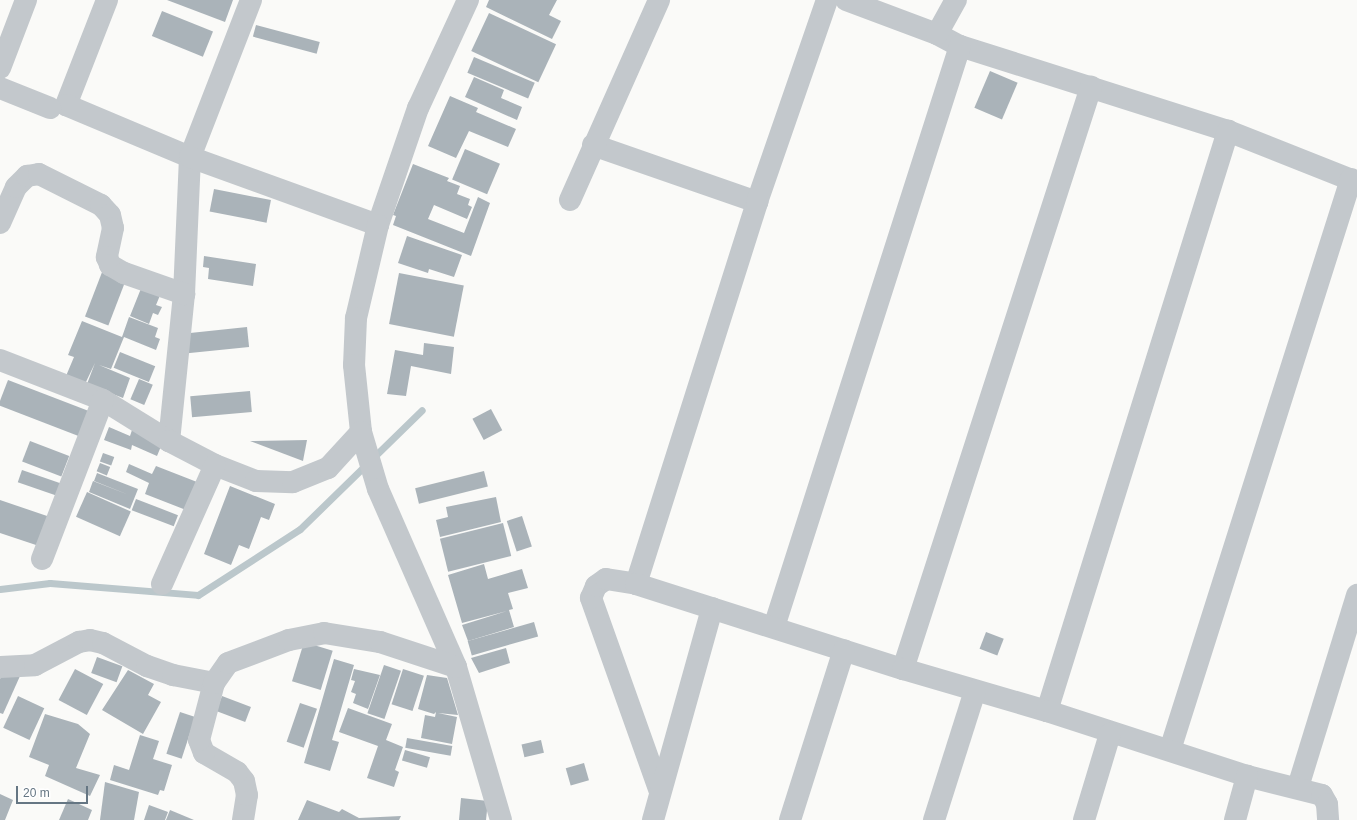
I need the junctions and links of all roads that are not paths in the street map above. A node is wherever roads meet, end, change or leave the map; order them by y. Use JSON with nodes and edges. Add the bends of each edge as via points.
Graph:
{"nodes":[{"id":1,"x":26,"y":0,"type":"edge"},
{"id":2,"x":107,"y":0,"type":"edge"},
{"id":3,"x":251,"y":0,"type":"edge"},
{"id":4,"x":468,"y":0,"type":"edge"},
{"id":5,"x":659,"y":0,"type":"edge"},
{"id":6,"x":827,"y":0,"type":"edge"},
{"id":7,"x":846,"y":0,"type":"edge"},
{"id":8,"x":956,"y":0,"type":"edge"},
{"id":9,"x":937,"y":34,"type":"junction"},
{"id":10,"x":960,"y":46,"type":"junction"},
{"id":11,"x":0,"y":68,"type":"edge"},
{"id":12,"x":1091,"y":87,"type":"junction"},
{"id":13,"x":0,"y":88,"type":"edge"},
{"id":14,"x":50,"y":108,"type":"dead end"},
{"id":15,"x":1228,"y":131,"type":"junction"},
{"id":16,"x":593,"y":145,"type":"junction"},
{"id":17,"x":190,"y":157,"type":"junction"},
{"id":18,"x":1354,"y":181,"type":"edge"},
{"id":19,"x":570,"y":200,"type":"dead end"},
{"id":20,"x":757,"y":202,"type":"junction"},
{"id":21,"x":0,"y":223,"type":"edge"},
{"id":22,"x":378,"y":225,"type":"junction"},
{"id":23,"x":184,"y":294,"type":"junction"},
{"id":24,"x":0,"y":360,"type":"edge"},
{"id":25,"x":103,"y":400,"type":"junction"},
{"id":26,"x":170,"y":441,"type":"junction"},
{"id":27,"x":364,"y":442,"type":"junction"},
{"id":28,"x":215,"y":465,"type":"junction"},
{"id":29,"x":42,"y":559,"type":"dead end"},
{"id":30,"x":162,"y":584,"type":"dead end"},
{"id":31,"x":636,"y":584,"type":"junction"},
{"id":32,"x":1357,"y":595,"type":"edge"},
{"id":33,"x":712,"y":608,"type":"junction"},
{"id":34,"x":774,"y":627,"type":"junction"},
{"id":35,"x":844,"y":650,"type":"junction"},
{"id":36,"x":0,"y":667,"type":"edge"},
{"id":37,"x":456,"y":667,"type":"junction"},
{"id":38,"x":903,"y":669,"type":"junction"},
{"id":39,"x":214,"y":683,"type":"junction"},
{"id":40,"x":975,"y":691,"type":"junction"},
{"id":41,"x":1047,"y":711,"type":"junction"},
{"id":42,"x":1110,"y":734,"type":"junction"},
{"id":43,"x":1170,"y":750,"type":"junction"},
{"id":44,"x":1247,"y":776,"type":"junction"},
{"id":45,"x":1298,"y":787,"type":"junction"},
{"id":46,"x":659,"y":789,"type":"junction"},
{"id":47,"x":243,"y":820,"type":"edge"},
{"id":48,"x":501,"y":820,"type":"edge"},
{"id":49,"x":652,"y":820,"type":"edge"},
{"id":50,"x":790,"y":820,"type":"edge"},
{"id":51,"x":934,"y":820,"type":"edge"},
{"id":52,"x":1084,"y":820,"type":"edge"},
{"id":53,"x":1235,"y":820,"type":"edge"},
{"id":54,"x":1328,"y":820,"type":"edge"}],
"edges":[{"from":1,"to":11,"type":"street"},
{"from":2,"to":17,"type":"street","via":[[66,105]]},
{"from":3,"to":17,"type":"street"},
{"from":4,"to":22,"type":"street","via":[[418,108]]},
{"from":5,"to":16,"type":"street"},
{"from":6,"to":20,"type":"street"},
{"from":7,"to":9,"type":"street"},
{"from":8,"to":9,"type":"street"},
{"from":9,"to":10,"type":"street"},
{"from":10,"to":12,"type":"street"},
{"from":10,"to":34,"type":"street"},
{"from":12,"to":15,"type":"street"},
{"from":12,"to":38,"type":"street"},
{"from":13,"to":14,"type":"street"},
{"from":15,"to":18,"type":"street"},
{"from":15,"to":41,"type":"street"},
{"from":16,"to":19,"type":"street"},
{"from":16,"to":20,"type":"street"},
{"from":17,"to":22,"type":"street"},
{"from":17,"to":23,"type":"street"},
{"from":18,"to":43,"type":"street"},
{"from":20,"to":31,"type":"street"},
{"from":21,"to":23,"type":"street","via":[[16,187],[27,176],[39,174],[101,206],[110,215],[113,228],[107,257],[110,264],[124,273]]},
{"from":22,"to":27,"type":"street","via":[[356,318],[354,365]]},
{"from":23,"to":26,"type":"street"},
{"from":24,"to":25,"type":"street"},
{"from":25,"to":26,"type":"street"},
{"from":25,"to":29,"type":"street"},
{"from":26,"to":28,"type":"street"},
{"from":27,"to":28,"type":"street","via":[[328,468],[293,482],[256,481]]},
{"from":27,"to":37,"type":"street","via":[[378,489]]},
{"from":28,"to":30,"type":"street"},
{"from":31,"to":33,"type":"street"},
{"from":31,"to":46,"type":"street","via":[[606,579],[596,586],[591,598]]},
{"from":32,"to":45,"type":"street"},
{"from":33,"to":34,"type":"street"},
{"from":33,"to":46,"type":"street"},
{"from":34,"to":35,"type":"street"},
{"from":35,"to":38,"type":"street"},
{"from":35,"to":50,"type":"street"},
{"from":36,"to":39,"type":"street","via":[[34,665],[79,642],[90,640],[103,643],[147,666],[173,675]]},
{"from":37,"to":39,"type":"street","via":[[380,642],[324,633],[289,640],[228,663]]},
{"from":37,"to":48,"type":"street"},
{"from":38,"to":40,"type":"street"},
{"from":39,"to":47,"type":"street","via":[[199,740],[204,753],[237,772],[244,781],[247,795]]},
{"from":40,"to":41,"type":"street"},
{"from":40,"to":51,"type":"street"},
{"from":41,"to":42,"type":"street"},
{"from":42,"to":43,"type":"street"},
{"from":42,"to":52,"type":"street"},
{"from":43,"to":44,"type":"street"},
{"from":44,"to":45,"type":"street"},
{"from":44,"to":53,"type":"street"},
{"from":45,"to":54,"type":"street","via":[[1322,795],[1328,804]]},
{"from":46,"to":49,"type":"street"}]}
